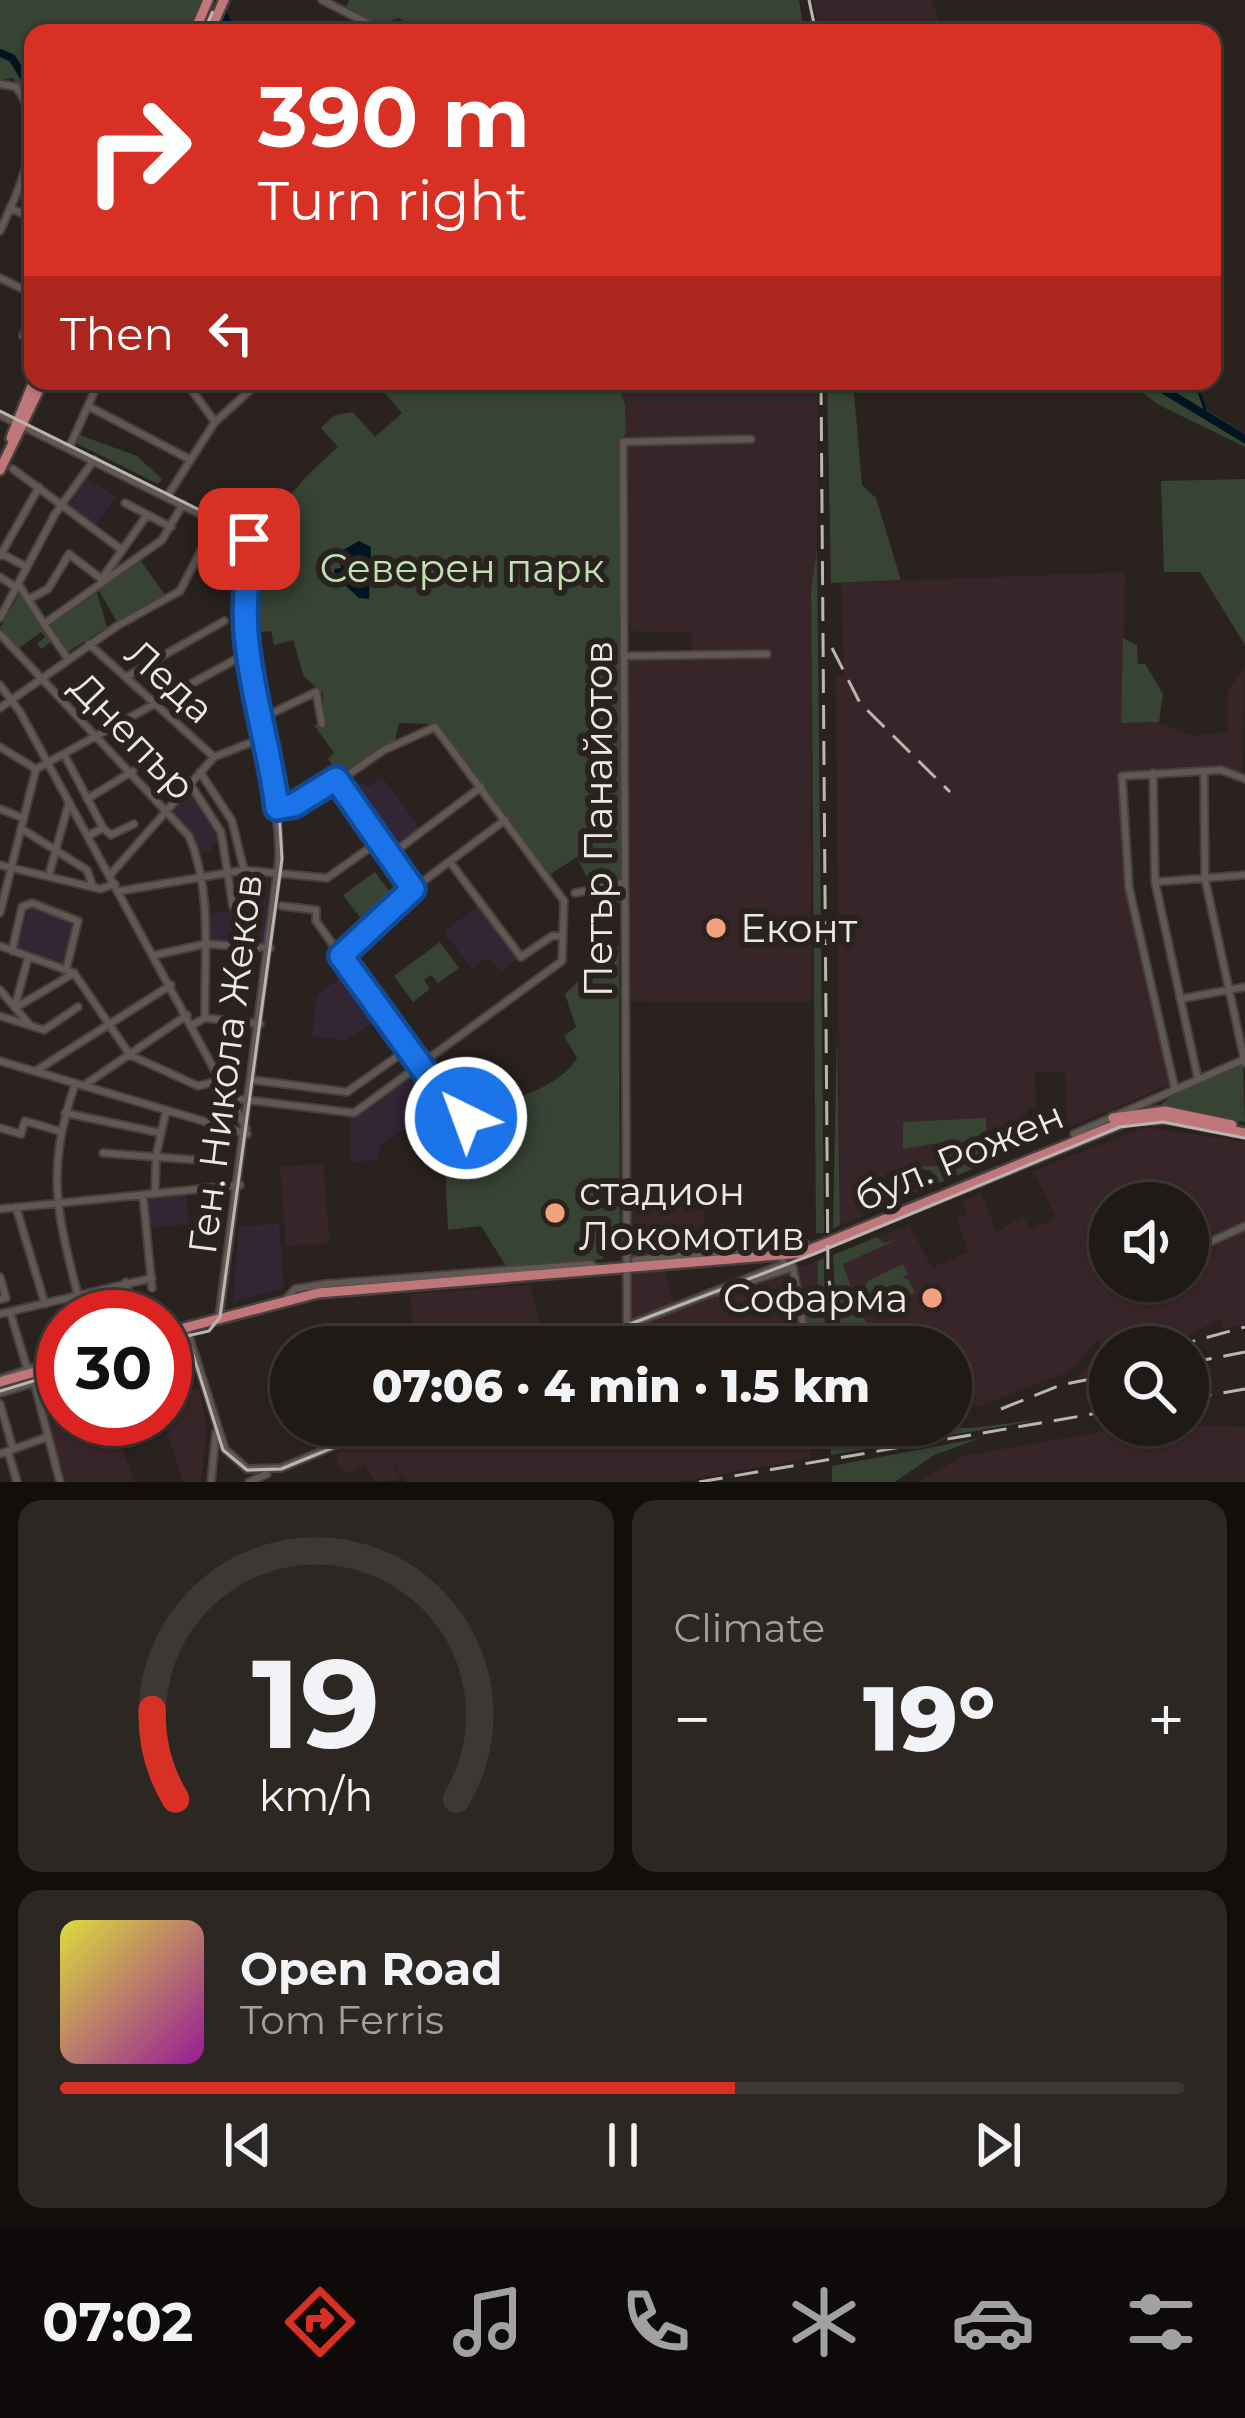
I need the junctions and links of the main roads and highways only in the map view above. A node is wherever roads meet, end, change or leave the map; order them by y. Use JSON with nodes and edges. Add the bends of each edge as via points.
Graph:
{"nodes":[{"id":1,"x":35,"y":390,"type":"edge"},
{"id":2,"x":19,"y":424,"type":"junction"},
{"id":3,"x":4,"y":448,"type":"edge"},
{"id":4,"x":5,"y":469,"type":"edge"},
{"id":5,"x":1245,"y":1130,"type":"edge"},
{"id":6,"x":625,"y":1268,"type":"junction"},
{"id":7,"x":192,"y":1325,"type":"edge"},
{"id":8,"x":36,"y":1369,"type":"edge"},
{"id":9,"x":0,"y":1381,"type":"edge"}],
"edges":[{"from":1,"to":2,"type":"main road"},
{"from":2,"to":3,"type":"main road"},
{"from":2,"to":4,"type":"main road"},
{"from":3,"to":4,"type":"main road"},
{"from":5,"to":6,"type":"main road","name":"бул. Рожен","via":[[1167,1118],[1120,1122],[802,1250]]},
{"from":5,"to":6,"type":"main road","name":"бул. Рожен","via":[[1150,1111],[1115,1117],[811,1246]]},
{"from":6,"to":7,"type":"main road","name":"бул. Рожен","via":[[287,1298]]},
{"from":8,"to":9,"type":"main road"}]}
